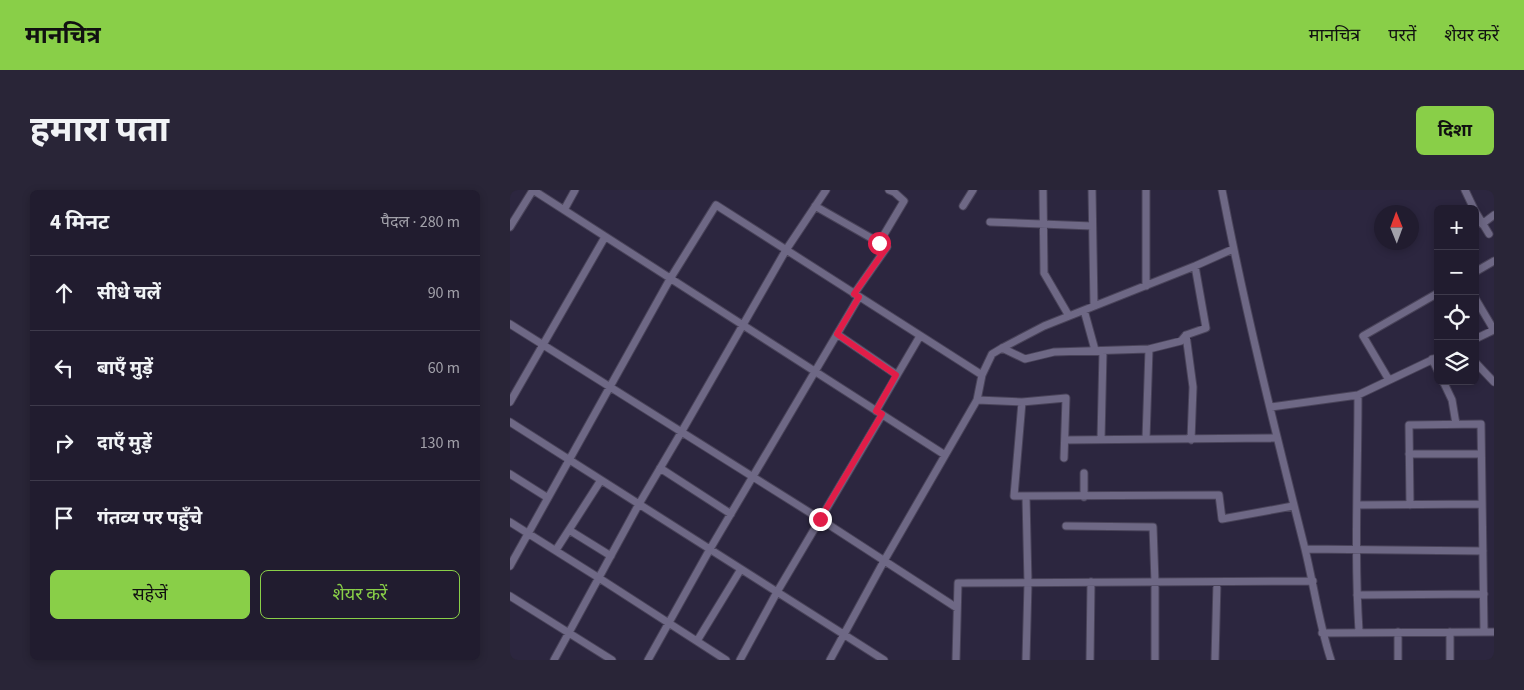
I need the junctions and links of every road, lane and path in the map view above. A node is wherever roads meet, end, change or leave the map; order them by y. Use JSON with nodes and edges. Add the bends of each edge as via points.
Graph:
{"nodes":[{"id":1,"x":533,"y":190,"type":"edge"},
{"id":2,"x":575,"y":190,"type":"edge"},
{"id":3,"x":826,"y":190,"type":"edge"},
{"id":4,"x":889,"y":190,"type":"edge"},
{"id":5,"x":973,"y":190,"type":"edge"},
{"id":6,"x":1043,"y":190,"type":"edge"},
{"id":7,"x":1092,"y":190,"type":"edge"},
{"id":8,"x":1146,"y":190,"type":"edge"},
{"id":9,"x":1222,"y":190,"type":"edge"},
{"id":10,"x":1465,"y":190,"type":"edge"},
{"id":11,"x":1472,"y":205,"type":"edge"},
{"id":12,"x":816,"y":206,"type":"junction"},
{"id":13,"x":963,"y":206,"type":"dead end"},
{"id":14,"x":564,"y":210,"type":"junction"},
{"id":15,"x":1494,"y":215,"type":"edge"},
{"id":16,"x":1479,"y":218,"type":"edge"},
{"id":17,"x":990,"y":222,"type":"dead end"},
{"id":18,"x":1043,"y":224,"type":"junction"},
{"id":19,"x":1482,"y":224,"type":"junction"},
{"id":20,"x":1092,"y":226,"type":"junction"},
{"id":21,"x":510,"y":227,"type":"edge"},
{"id":22,"x":1489,"y":234,"type":"dead end"},
{"id":23,"x":605,"y":237,"type":"junction"},
{"id":24,"x":879,"y":243,"type":"junction"},
{"id":25,"x":1233,"y":249,"type":"junction"},
{"id":26,"x":786,"y":250,"type":"junction"},
{"id":27,"x":1494,"y":262,"type":"edge"},
{"id":28,"x":1196,"y":266,"type":"junction"},
{"id":29,"x":1479,"y":270,"type":"edge"},
{"id":30,"x":670,"y":279,"type":"junction"},
{"id":31,"x":1146,"y":286,"type":"junction"},
{"id":32,"x":856,"y":295,"type":"junction"},
{"id":33,"x":1436,"y":295,"type":"edge"},
{"id":34,"x":1479,"y":305,"type":"edge"},
{"id":35,"x":1094,"y":306,"type":"junction"},
{"id":36,"x":1084,"y":310,"type":"junction"},
{"id":37,"x":1069,"y":316,"type":"junction"},
{"id":38,"x":510,"y":324,"type":"edge"},
{"id":39,"x":742,"y":326,"type":"junction"},
{"id":40,"x":1494,"y":330,"type":"edge"},
{"id":41,"x":837,"y":334,"type":"junction"},
{"id":42,"x":1186,"y":335,"type":"junction"},
{"id":43,"x":1479,"y":335,"type":"edge"},
{"id":44,"x":920,"y":336,"type":"junction"},
{"id":45,"x":543,"y":345,"type":"junction"},
{"id":46,"x":1002,"y":348,"type":"junction"},
{"id":47,"x":1149,"y":349,"type":"junction"},
{"id":48,"x":1099,"y":351,"type":"junction"},
{"id":49,"x":1434,"y":358,"type":"edge"},
{"id":50,"x":1479,"y":366,"type":"edge"},
{"id":51,"x":815,"y":372,"type":"junction"},
{"id":52,"x":896,"y":375,"type":"junction"},
{"id":53,"x":982,"y":375,"type":"junction"},
{"id":54,"x":1389,"y":380,"type":"junction"},
{"id":55,"x":1494,"y":382,"type":"edge"},
{"id":56,"x":1445,"y":385,"type":"edge"},
{"id":57,"x":610,"y":386,"type":"junction"},
{"id":58,"x":1358,"y":395,"type":"junction"},
{"id":59,"x":977,"y":400,"type":"junction"},
{"id":60,"x":510,"y":402,"type":"edge"},
{"id":61,"x":1022,"y":402,"type":"junction"},
{"id":62,"x":1271,"y":407,"type":"junction"},
{"id":63,"x":879,"y":413,"type":"junction"},
{"id":64,"x":510,"y":422,"type":"edge"},
{"id":65,"x":1456,"y":424,"type":"junction"},
{"id":66,"x":682,"y":431,"type":"junction"},
{"id":67,"x":1277,"y":438,"type":"junction"},
{"id":68,"x":1102,"y":439,"type":"junction"},
{"id":69,"x":1065,"y":440,"type":"junction"},
{"id":70,"x":1146,"y":440,"type":"junction"},
{"id":71,"x":1191,"y":440,"type":"junction"},
{"id":72,"x":945,"y":454,"type":"junction"},
{"id":73,"x":1409,"y":454,"type":"junction"},
{"id":74,"x":1481,"y":454,"type":"junction"},
{"id":75,"x":1064,"y":458,"type":"dead end"},
{"id":76,"x":570,"y":459,"type":"junction"},
{"id":77,"x":660,"y":468,"type":"junction"},
{"id":78,"x":510,"y":474,"type":"edge"},
{"id":79,"x":1084,"y":474,"type":"dead end"},
{"id":80,"x":753,"y":476,"type":"junction"},
{"id":81,"x":601,"y":480,"type":"junction"},
{"id":82,"x":1026,"y":497,"type":"junction"},
{"id":83,"x":1084,"y":497,"type":"junction"},
{"id":84,"x":548,"y":498,"type":"junction"},
{"id":85,"x":640,"y":504,"type":"junction"},
{"id":86,"x":1482,"y":504,"type":"junction"},
{"id":87,"x":1410,"y":505,"type":"junction"},
{"id":88,"x":1293,"y":506,"type":"junction"},
{"id":89,"x":1358,"y":506,"type":"junction"},
{"id":90,"x":731,"y":514,"type":"junction"},
{"id":91,"x":820,"y":519,"type":"junction"},
{"id":92,"x":510,"y":522,"type":"edge"},
{"id":93,"x":1066,"y":526,"type":"dead end"},
{"id":94,"x":569,"y":530,"type":"junction"},
{"id":95,"x":528,"y":533,"type":"junction"},
{"id":96,"x":710,"y":549,"type":"junction"},
{"id":97,"x":1305,"y":549,"type":"junction"},
{"id":98,"x":556,"y":550,"type":"junction"},
{"id":99,"x":1355,"y":550,"type":"junction"},
{"id":100,"x":1483,"y":551,"type":"junction"},
{"id":101,"x":611,"y":556,"type":"junction"},
{"id":102,"x":884,"y":560,"type":"junction"},
{"id":103,"x":510,"y":566,"type":"edge"},
{"id":104,"x":741,"y":569,"type":"junction"},
{"id":105,"x":599,"y":578,"type":"junction"},
{"id":106,"x":1312,"y":581,"type":"junction"},
{"id":107,"x":1091,"y":582,"type":"junction"},
{"id":108,"x":1155,"y":582,"type":"junction"},
{"id":109,"x":1217,"y":582,"type":"junction"},
{"id":110,"x":1028,"y":583,"type":"junction"},
{"id":111,"x":777,"y":592,"type":"junction"},
{"id":112,"x":1357,"y":594,"type":"junction"},
{"id":113,"x":1484,"y":594,"type":"junction"},
{"id":114,"x":510,"y":596,"type":"edge"},
{"id":115,"x":957,"y":608,"type":"junction"},
{"id":116,"x":669,"y":623,"type":"junction"},
{"id":117,"x":1359,"y":631,"type":"junction"},
{"id":118,"x":1398,"y":632,"type":"junction"},
{"id":119,"x":1450,"y":632,"type":"junction"},
{"id":120,"x":1484,"y":632,"type":"junction"},
{"id":121,"x":1494,"y":632,"type":"edge"},
{"id":122,"x":569,"y":633,"type":"junction"},
{"id":123,"x":1322,"y":633,"type":"junction"},
{"id":124,"x":844,"y":635,"type":"junction"},
{"id":125,"x":697,"y":641,"type":"junction"},
{"id":126,"x":554,"y":660,"type":"edge"},
{"id":127,"x":612,"y":660,"type":"edge"},
{"id":128,"x":648,"y":660,"type":"edge"},
{"id":129,"x":726,"y":660,"type":"edge"},
{"id":130,"x":740,"y":660,"type":"edge"},
{"id":131,"x":830,"y":660,"type":"edge"},
{"id":132,"x":884,"y":660,"type":"edge"},
{"id":133,"x":956,"y":660,"type":"edge"},
{"id":134,"x":1026,"y":660,"type":"edge"},
{"id":135,"x":1090,"y":660,"type":"edge"},
{"id":136,"x":1156,"y":660,"type":"edge"},
{"id":137,"x":1215,"y":660,"type":"edge"},
{"id":138,"x":1331,"y":660,"type":"edge"},
{"id":139,"x":1398,"y":660,"type":"edge"},
{"id":140,"x":1450,"y":660,"type":"edge"}],
"edges":[{"from":1,"to":14,"type":"street"},
{"from":1,"to":21,"type":"street"},
{"from":2,"to":14,"type":"street"},
{"from":3,"to":12,"type":"street"},
{"from":4,"to":24,"type":"street","via":[[904,201]]},
{"from":5,"to":13,"type":"street"},
{"from":6,"to":18,"type":"street"},
{"from":7,"to":20,"type":"street"},
{"from":8,"to":31,"type":"street"},
{"from":9,"to":25,"type":"street"},
{"from":10,"to":11,"type":"street"},
{"from":12,"to":24,"type":"street"},
{"from":12,"to":26,"type":"street"},
{"from":14,"to":23,"type":"street"},
{"from":15,"to":19,"type":"street"},
{"from":16,"to":19,"type":"street"},
{"from":17,"to":18,"type":"street"},
{"from":18,"to":20,"type":"street"},
{"from":18,"to":37,"type":"street","via":[[1044,273]]},
{"from":19,"to":22,"type":"street"},
{"from":20,"to":35,"type":"street"},
{"from":23,"to":30,"type":"street"},
{"from":23,"to":45,"type":"street"},
{"from":24,"to":32,"type":"street","via":[[887,247]]},
{"from":25,"to":28,"type":"street"},
{"from":25,"to":62,"type":"street"},
{"from":26,"to":30,"type":"street","via":[[716,205]]},
{"from":26,"to":32,"type":"street"},
{"from":26,"to":39,"type":"street"},
{"from":27,"to":29,"type":"street"},
{"from":28,"to":31,"type":"street"},
{"from":28,"to":42,"type":"street","via":[[1206,328]]},
{"from":30,"to":39,"type":"street"},
{"from":30,"to":57,"type":"street"},
{"from":31,"to":35,"type":"street"},
{"from":32,"to":41,"type":"street"},
{"from":32,"to":44,"type":"street"},
{"from":33,"to":54,"type":"street","via":[[1363,336]]},
{"from":34,"to":40,"type":"street"},
{"from":35,"to":36,"type":"street"},
{"from":36,"to":37,"type":"street"},
{"from":36,"to":48,"type":"street"},
{"from":37,"to":46,"type":"street"},
{"from":38,"to":45,"type":"street"},
{"from":39,"to":51,"type":"street"},
{"from":39,"to":66,"type":"street"},
{"from":40,"to":43,"type":"street"},
{"from":41,"to":51,"type":"street"},
{"from":41,"to":52,"type":"street"},
{"from":42,"to":47,"type":"street","via":[[1181,340]]},
{"from":42,"to":71,"type":"street","via":[[1193,387]]},
{"from":44,"to":52,"type":"street"},
{"from":44,"to":53,"type":"street"},
{"from":45,"to":57,"type":"street"},
{"from":45,"to":60,"type":"street"},
{"from":46,"to":48,"type":"street","via":[[1025,359],[1054,352]]},
{"from":46,"to":53,"type":"street","via":[[992,354]]},
{"from":47,"to":48,"type":"street"},
{"from":47,"to":70,"type":"street"},
{"from":48,"to":68,"type":"street"},
{"from":49,"to":54,"type":"street"},
{"from":50,"to":55,"type":"street"},
{"from":51,"to":63,"type":"street"},
{"from":51,"to":80,"type":"street"},
{"from":52,"to":63,"type":"street"},
{"from":53,"to":59,"type":"street"},
{"from":54,"to":58,"type":"street"},
{"from":56,"to":65,"type":"street","via":[[1452,400]]},
{"from":57,"to":66,"type":"street"},
{"from":57,"to":76,"type":"street"},
{"from":58,"to":62,"type":"street"},
{"from":58,"to":89,"type":"street"},
{"from":59,"to":61,"type":"street"},
{"from":59,"to":72,"type":"street"},
{"from":61,"to":69,"type":"street","via":[[1066,398]]},
{"from":61,"to":82,"type":"street","via":[[1014,496]]},
{"from":62,"to":67,"type":"street"},
{"from":63,"to":72,"type":"street"},
{"from":63,"to":91,"type":"street"},
{"from":64,"to":76,"type":"street"},
{"from":65,"to":73,"type":"street","via":[[1409,424]]},
{"from":65,"to":74,"type":"street","via":[[1481,424]]},
{"from":66,"to":77,"type":"street"},
{"from":66,"to":80,"type":"street"},
{"from":67,"to":71,"type":"street"},
{"from":67,"to":88,"type":"street"},
{"from":68,"to":69,"type":"street"},
{"from":68,"to":70,"type":"street"},
{"from":69,"to":75,"type":"street"},
{"from":70,"to":71,"type":"street"},
{"from":72,"to":102,"type":"street"},
{"from":73,"to":74,"type":"street"},
{"from":73,"to":87,"type":"street"},
{"from":74,"to":86,"type":"street"},
{"from":76,"to":81,"type":"street"},
{"from":76,"to":84,"type":"street"},
{"from":77,"to":85,"type":"street"},
{"from":77,"to":90,"type":"street"},
{"from":78,"to":84,"type":"street"},
{"from":79,"to":83,"type":"street"},
{"from":80,"to":90,"type":"street"},
{"from":80,"to":91,"type":"street"},
{"from":81,"to":85,"type":"street"},
{"from":81,"to":94,"type":"street"},
{"from":82,"to":83,"type":"street"},
{"from":82,"to":110,"type":"street"},
{"from":83,"to":88,"type":"street","via":[[1219,495],[1222,519]]},
{"from":84,"to":95,"type":"street"},
{"from":85,"to":96,"type":"street"},
{"from":85,"to":101,"type":"street"},
{"from":86,"to":87,"type":"street"},
{"from":86,"to":100,"type":"street"},
{"from":87,"to":89,"type":"street"},
{"from":88,"to":97,"type":"street"},
{"from":89,"to":99,"type":"street"},
{"from":90,"to":96,"type":"street"},
{"from":91,"to":102,"type":"street"},
{"from":91,"to":111,"type":"street"},
{"from":92,"to":95,"type":"street"},
{"from":93,"to":108,"type":"street","via":[[1152,527]]},
{"from":94,"to":98,"type":"street"},
{"from":94,"to":101,"type":"street"},
{"from":95,"to":98,"type":"street"},
{"from":95,"to":103,"type":"street"},
{"from":96,"to":104,"type":"street"},
{"from":96,"to":116,"type":"street"},
{"from":97,"to":99,"type":"street"},
{"from":97,"to":106,"type":"street"},
{"from":98,"to":105,"type":"street"},
{"from":99,"to":100,"type":"street"},
{"from":99,"to":112,"type":"street"},
{"from":100,"to":113,"type":"street"},
{"from":101,"to":105,"type":"street"},
{"from":102,"to":115,"type":"street"},
{"from":102,"to":124,"type":"street"},
{"from":104,"to":111,"type":"street"},
{"from":104,"to":125,"type":"street"},
{"from":105,"to":116,"type":"street"},
{"from":105,"to":122,"type":"street"},
{"from":106,"to":109,"type":"street"},
{"from":106,"to":123,"type":"street"},
{"from":107,"to":108,"type":"street"},
{"from":107,"to":110,"type":"street"},
{"from":107,"to":135,"type":"street"},
{"from":108,"to":109,"type":"street"},
{"from":108,"to":136,"type":"street"},
{"from":109,"to":137,"type":"street"},
{"from":110,"to":115,"type":"street","via":[[958,583]]},
{"from":110,"to":134,"type":"street"},
{"from":111,"to":124,"type":"street"},
{"from":111,"to":130,"type":"street"},
{"from":112,"to":113,"type":"street"},
{"from":112,"to":117,"type":"street"},
{"from":113,"to":120,"type":"street"},
{"from":114,"to":122,"type":"street"},
{"from":115,"to":133,"type":"street"},
{"from":116,"to":125,"type":"street"},
{"from":116,"to":128,"type":"street"},
{"from":117,"to":118,"type":"street"},
{"from":117,"to":123,"type":"street"},
{"from":118,"to":119,"type":"street"},
{"from":118,"to":139,"type":"street"},
{"from":119,"to":120,"type":"street"},
{"from":119,"to":140,"type":"street"},
{"from":120,"to":121,"type":"street"},
{"from":122,"to":126,"type":"street"},
{"from":122,"to":127,"type":"street"},
{"from":123,"to":138,"type":"street"},
{"from":124,"to":131,"type":"street"},
{"from":124,"to":132,"type":"street"},
{"from":125,"to":129,"type":"street"}]}
